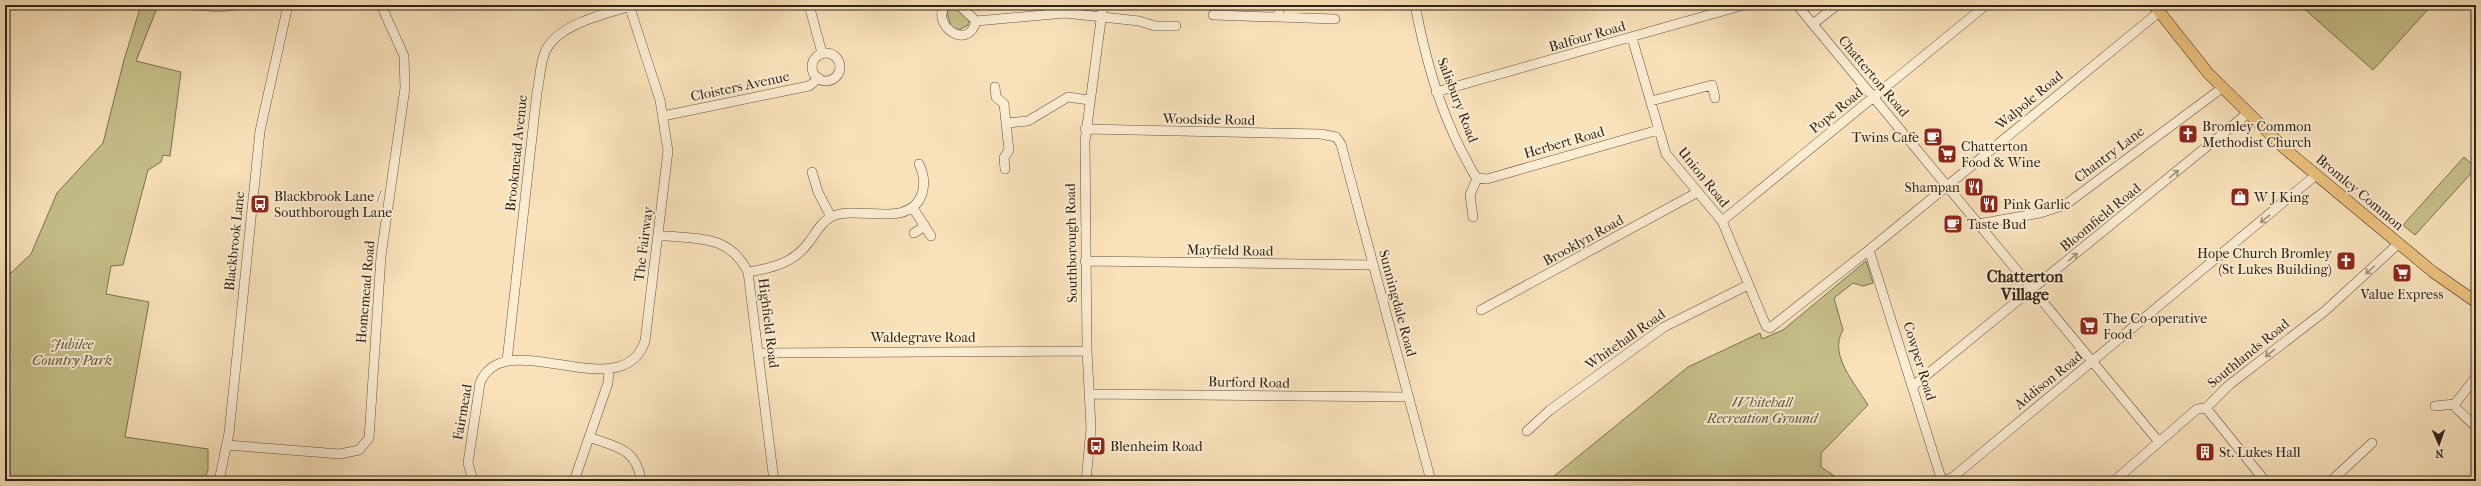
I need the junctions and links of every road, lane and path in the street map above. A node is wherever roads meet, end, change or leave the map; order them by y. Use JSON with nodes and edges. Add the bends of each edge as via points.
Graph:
{"nodes":[{"id":1,"x":191,"y":5,"type":"edge"},
{"id":2,"x":235,"y":5,"type":"edge"},
{"id":3,"x":288,"y":5,"type":"edge"},
{"id":4,"x":381,"y":5,"type":"edge"},
{"id":5,"x":810,"y":5,"type":"edge"},
{"id":6,"x":946,"y":5,"type":"edge"},
{"id":7,"x":959,"y":5,"type":"edge"},
{"id":8,"x":1103,"y":5,"type":"edge"},
{"id":9,"x":1415,"y":5,"type":"edge"},
{"id":10,"x":1744,"y":5,"type":"edge"},
{"id":11,"x":1797,"y":5,"type":"edge"},
{"id":12,"x":1837,"y":5,"type":"edge"},
{"id":13,"x":1986,"y":5,"type":"edge"},
{"id":14,"x":630,"y":6,"type":"edge"},
{"id":15,"x":1278,"y":9,"type":"edge"},
{"id":16,"x":2156,"y":9,"type":"edge"},
{"id":17,"x":1213,"y":15,"type":"dead end"},
{"id":18,"x":1335,"y":18,"type":"dead end"},
{"id":19,"x":1101,"y":19,"type":"junction"},
{"id":20,"x":976,"y":21,"type":"junction"},
{"id":21,"x":1813,"y":24,"type":"junction"},
{"id":22,"x":1176,"y":26,"type":"dead end"},
{"id":23,"x":1632,"y":38,"type":"junction"},
{"id":24,"x":822,"y":53,"type":"junction"},
{"id":25,"x":820,"y":78,"type":"junction"},
{"id":26,"x":995,"y":88,"type":"dead end"},
{"id":27,"x":2222,"y":88,"type":"junction"},
{"id":28,"x":1436,"y":92,"type":"junction"},
{"id":29,"x":1715,"y":98,"type":"dead end"},
{"id":30,"x":1873,"y":98,"type":"junction"},
{"id":31,"x":1089,"y":100,"type":"junction"},
{"id":32,"x":1651,"y":101,"type":"junction"},
{"id":33,"x":2248,"y":113,"type":"junction"},
{"id":34,"x":663,"y":116,"type":"junction"},
{"id":35,"x":1006,"y":123,"type":"junction"},
{"id":36,"x":1086,"y":129,"type":"junction"},
{"id":37,"x":1658,"y":130,"type":"junction"},
{"id":38,"x":1332,"y":135,"type":"joint"},
{"id":39,"x":1005,"y":169,"type":"dead end"},
{"id":40,"x":912,"y":171,"type":"dead end"},
{"id":41,"x":812,"y":172,"type":"dead end"},
{"id":42,"x":2316,"y":175,"type":"junction"},
{"id":43,"x":1477,"y":178,"type":"junction"},
{"id":44,"x":1947,"y":186,"type":"junction"},
{"id":45,"x":1698,"y":192,"type":"junction"},
{"id":46,"x":913,"y":208,"type":"junction"},
{"id":47,"x":831,"y":217,"type":"junction"},
{"id":48,"x":1473,"y":217,"type":"dead end"},
{"id":49,"x":1722,"y":222,"type":"junction"},
{"id":50,"x":1978,"y":224,"type":"junction"},
{"id":51,"x":925,"y":226,"type":"junction"},
{"id":52,"x":914,"y":233,"type":"dead end"},
{"id":53,"x":658,"y":235,"type":"junction"},
{"id":54,"x":931,"y":236,"type":"dead end"},
{"id":55,"x":2398,"y":244,"type":"junction"},
{"id":56,"x":1869,"y":250,"type":"junction"},
{"id":57,"x":1085,"y":261,"type":"junction"},
{"id":58,"x":1373,"y":265,"type":"junction"},
{"id":59,"x":748,"y":272,"type":"junction"},
{"id":60,"x":1748,"y":285,"type":"junction"},
{"id":61,"x":2032,"y":290,"type":"junction"},
{"id":62,"x":2476,"y":302,"type":"edge"},
{"id":63,"x":1481,"y":310,"type":"dead end"},
{"id":64,"x":1768,"y":328,"type":"joint"},
{"id":65,"x":1087,"y":351,"type":"junction"},
{"id":66,"x":758,"y":353,"type":"junction"},
{"id":67,"x":507,"y":360,"type":"junction"},
{"id":68,"x":2092,"y":362,"type":"junction"},
{"id":69,"x":609,"y":368,"type":"junction"},
{"id":70,"x":2476,"y":377,"type":"edge"},
{"id":71,"x":1913,"y":386,"type":"junction"},
{"id":72,"x":1089,"y":394,"type":"junction"},
{"id":73,"x":1409,"y":397,"type":"junction"},
{"id":74,"x":2455,"y":404,"type":"junction"},
{"id":75,"x":2436,"y":406,"type":"dead end"},
{"id":76,"x":2206,"y":408,"type":"junction"},
{"id":77,"x":2476,"y":427,"type":"edge"},
{"id":78,"x":1527,"y":431,"type":"dead end"},
{"id":79,"x":589,"y":438,"type":"junction"},
{"id":80,"x":2159,"y":442,"type":"junction"},
{"id":81,"x":2372,"y":443,"type":"dead end"},
{"id":82,"x":227,"y":445,"type":"junction"},
{"id":83,"x":218,"y":481,"type":"edge"},
{"id":84,"x":474,"y":481,"type":"edge"},
{"id":85,"x":574,"y":481,"type":"edge"},
{"id":86,"x":641,"y":481,"type":"edge"},
{"id":87,"x":774,"y":481,"type":"edge"},
{"id":88,"x":1086,"y":481,"type":"edge"},
{"id":89,"x":1431,"y":481,"type":"edge"},
{"id":90,"x":1943,"y":481,"type":"edge"},
{"id":91,"x":2114,"y":481,"type":"edge"},
{"id":92,"x":2265,"y":481,"type":"edge"},
{"id":93,"x":2331,"y":481,"type":"edge"}],
"edges":[{"from":1,"to":2,"type":"street"},
{"from":3,"to":82,"type":"street","name":"Blackbrook Lane","via":[[260,131]]},
{"from":4,"to":82,"type":"street","name":"Homemead Road","via":[[404,56],[405,81],[381,256],[369,438],[359,450],[340,454]]},
{"from":5,"to":24,"type":"street"},
{"from":6,"to":20,"type":"street","via":[[942,11],[943,18],[952,34],[963,35],[972,29]]},
{"from":7,"to":20,"type":"street"},
{"from":8,"to":19,"type":"street","name":"Southborough Road"},
{"from":9,"to":28,"type":"street","name":"Salisbury Road"},
{"from":10,"to":23,"type":"street","name":"Balfour Road"},
{"from":11,"to":21,"type":"street","name":"Chatterton Road"},
{"from":12,"to":21,"type":"street"},
{"from":13,"to":30,"type":"street","name":"Pope Road"},
{"from":14,"to":34,"type":"street","name":"The Fairway"},
{"from":14,"to":67,"type":"street","name":"Brookmead Avenue","via":[[565,29],[545,51],[537,92]]},
{"from":15,"to":17,"type":"street"},
{"from":15,"to":18,"type":"street"},
{"from":16,"to":27,"type":"main road","name":"Bromley Common"},
{"from":16,"to":44,"type":"street","name":"Walpole Road"},
{"from":19,"to":20,"type":"street","via":[[1065,13]]},
{"from":19,"to":22,"type":"street"},
{"from":19,"to":31,"type":"street","name":"Southborough Road"},
{"from":21,"to":30,"type":"street","name":"Chatterton Road"},
{"from":23,"to":28,"type":"street","name":"Balfour Road"},
{"from":23,"to":32,"type":"street","name":"Union Road"},
{"from":24,"to":25,"type":"street","via":[[813,64],[814,74]]},
{"from":24,"to":25,"type":"street","name":"Cloisters Avenue","via":[[832,54],[840,67],[832,79]]},
{"from":25,"to":34,"type":"street","name":"Cloisters Avenue","via":[[809,86]]},
{"from":26,"to":35,"type":"street","via":[[996,97],[1004,104]]},
{"from":27,"to":33,"type":"main road","name":"Bromley Common"},
{"from":27,"to":50,"type":"street","name":"Chantry Lane","via":[[2064,205],[2040,213]]},
{"from":28,"to":43,"type":"street","name":"Salisbury Road","via":[[1458,144]]},
{"from":29,"to":32,"type":"street","via":[[1712,86]]},
{"from":30,"to":44,"type":"street","name":"Chatterton Road"},
{"from":30,"to":49,"type":"street","name":"Pope Road"},
{"from":31,"to":35,"type":"street","via":[[1068,97],[1028,121]]},
{"from":31,"to":36,"type":"street","name":"Southborough Road"},
{"from":32,"to":37,"type":"street","name":"Union Road"},
{"from":33,"to":42,"type":"main road","name":"Bromley Common"},
{"from":61,"to":33,"type":"street","name":"Bloomfield Road","one_way":true},
{"from":34,"to":53,"type":"street","name":"The Fairway","via":[[668,151]]},
{"from":35,"to":39,"type":"street","via":[[1008,150],[1004,158]]},
{"from":36,"to":38,"type":"street","name":"Woodside Road"},
{"from":36,"to":57,"type":"street","name":"Southborough Road"},
{"from":37,"to":43,"type":"street","name":"Herbert Road","via":[[1487,178]]},
{"from":37,"to":45,"type":"street","name":"Union Road","via":[[1669,159]]},
{"from":38,"to":58,"type":"street","name":"Sunningdale Road","via":[[1341,144]]},
{"from":40,"to":46,"type":"street","via":[[920,167],[924,188]]},
{"from":41,"to":47,"type":"street","via":[[818,192]]},
{"from":42,"to":55,"type":"main road","name":"Bromley Common"},
{"from":42,"to":68,"type":"street","name":"Addison Road","one_way":true},
{"from":43,"to":48,"type":"street","via":[[1470,195]]},
{"from":44,"to":50,"type":"street","name":"Chatterton Road"},
{"from":44,"to":56,"type":"street","name":"Walpole Road"},
{"from":45,"to":49,"type":"street","name":"Union Road"},
{"from":45,"to":63,"type":"street","name":"Brooklyn Road"},
{"from":46,"to":47,"type":"street","via":[[891,215],[857,213]]},
{"from":46,"to":51,"type":"street"},
{"from":47,"to":59,"type":"street","via":[[819,226],[800,253],[787,262]]},
{"from":49,"to":60,"type":"street","name":"Union Road"},
{"from":50,"to":61,"type":"street","name":"Chatterton Road"},
{"from":51,"to":52,"type":"street"},
{"from":51,"to":54,"type":"street"},
{"from":53,"to":59,"type":"street","name":"Highfield Road","via":[[719,242],[734,251]]},
{"from":53,"to":69,"type":"street","name":"The Fairway","via":[[643,348],[627,365]]},
{"from":55,"to":62,"type":"main road","name":"Bromley Common"},
{"from":55,"to":76,"type":"street","name":"Southlands Road","one_way":true,"via":[[2325,311],[2229,385]]},
{"from":56,"to":64,"type":"street","name":"Walpole Road","via":[[1778,324]]},
{"from":56,"to":71,"type":"street","name":"Cowper Road"},
{"from":57,"to":58,"type":"street","name":"Mayfield Road","via":[[1368,267]]},
{"from":57,"to":65,"type":"street","name":"Southborough Road"},
{"from":58,"to":73,"type":"street","name":"Sunningdale Road"},
{"from":59,"to":66,"type":"street","name":"Highfield Road"},
{"from":60,"to":64,"type":"street","name":"Union Road"},
{"from":60,"to":78,"type":"street","name":"Whitehall Road","via":[[1664,327],[1550,410]]},
{"from":61,"to":68,"type":"street","name":"Chatterton Road"},
{"from":61,"to":71,"type":"street","name":"Bloomfield Road"},
{"from":65,"to":66,"type":"street","name":"Waldegrave Road"},
{"from":65,"to":72,"type":"street","name":"Southborough Road"},
{"from":66,"to":87,"type":"street","name":"Highfield Road"},
{"from":67,"to":69,"type":"street","name":"The Fairway"},
{"from":67,"to":84,"type":"street","name":"Fairmead","via":[[488,369],[480,383],[468,463]]},
{"from":68,"to":80,"type":"street","name":"Chatterton Road"},
{"from":68,"to":90,"type":"street","name":"Addison Road","via":[[1953,477]]},
{"from":69,"to":79,"type":"street","via":[[608,383]]},
{"from":70,"to":74,"type":"street"},
{"from":71,"to":90,"type":"street","name":"Cowper Road"},
{"from":72,"to":73,"type":"street","name":"Burford Road"},
{"from":72,"to":88,"type":"street","name":"Southborough Road","via":[[1091,428]]},
{"from":73,"to":89,"type":"street","name":"Sunningdale Road"},
{"from":74,"to":75,"type":"street"},
{"from":74,"to":77,"type":"street"},
{"from":76,"to":80,"type":"street","name":"Southlands Road","via":[[2197,409]]},
{"from":76,"to":92,"type":"street"},
{"from":79,"to":85,"type":"street"},
{"from":79,"to":86,"type":"street","via":[[627,451],[637,464]]},
{"from":80,"to":91,"type":"street","name":"Southlands Road"},
{"from":81,"to":93,"type":"street"},
{"from":82,"to":83,"type":"street","name":"Blackbrook Lane"}]}
